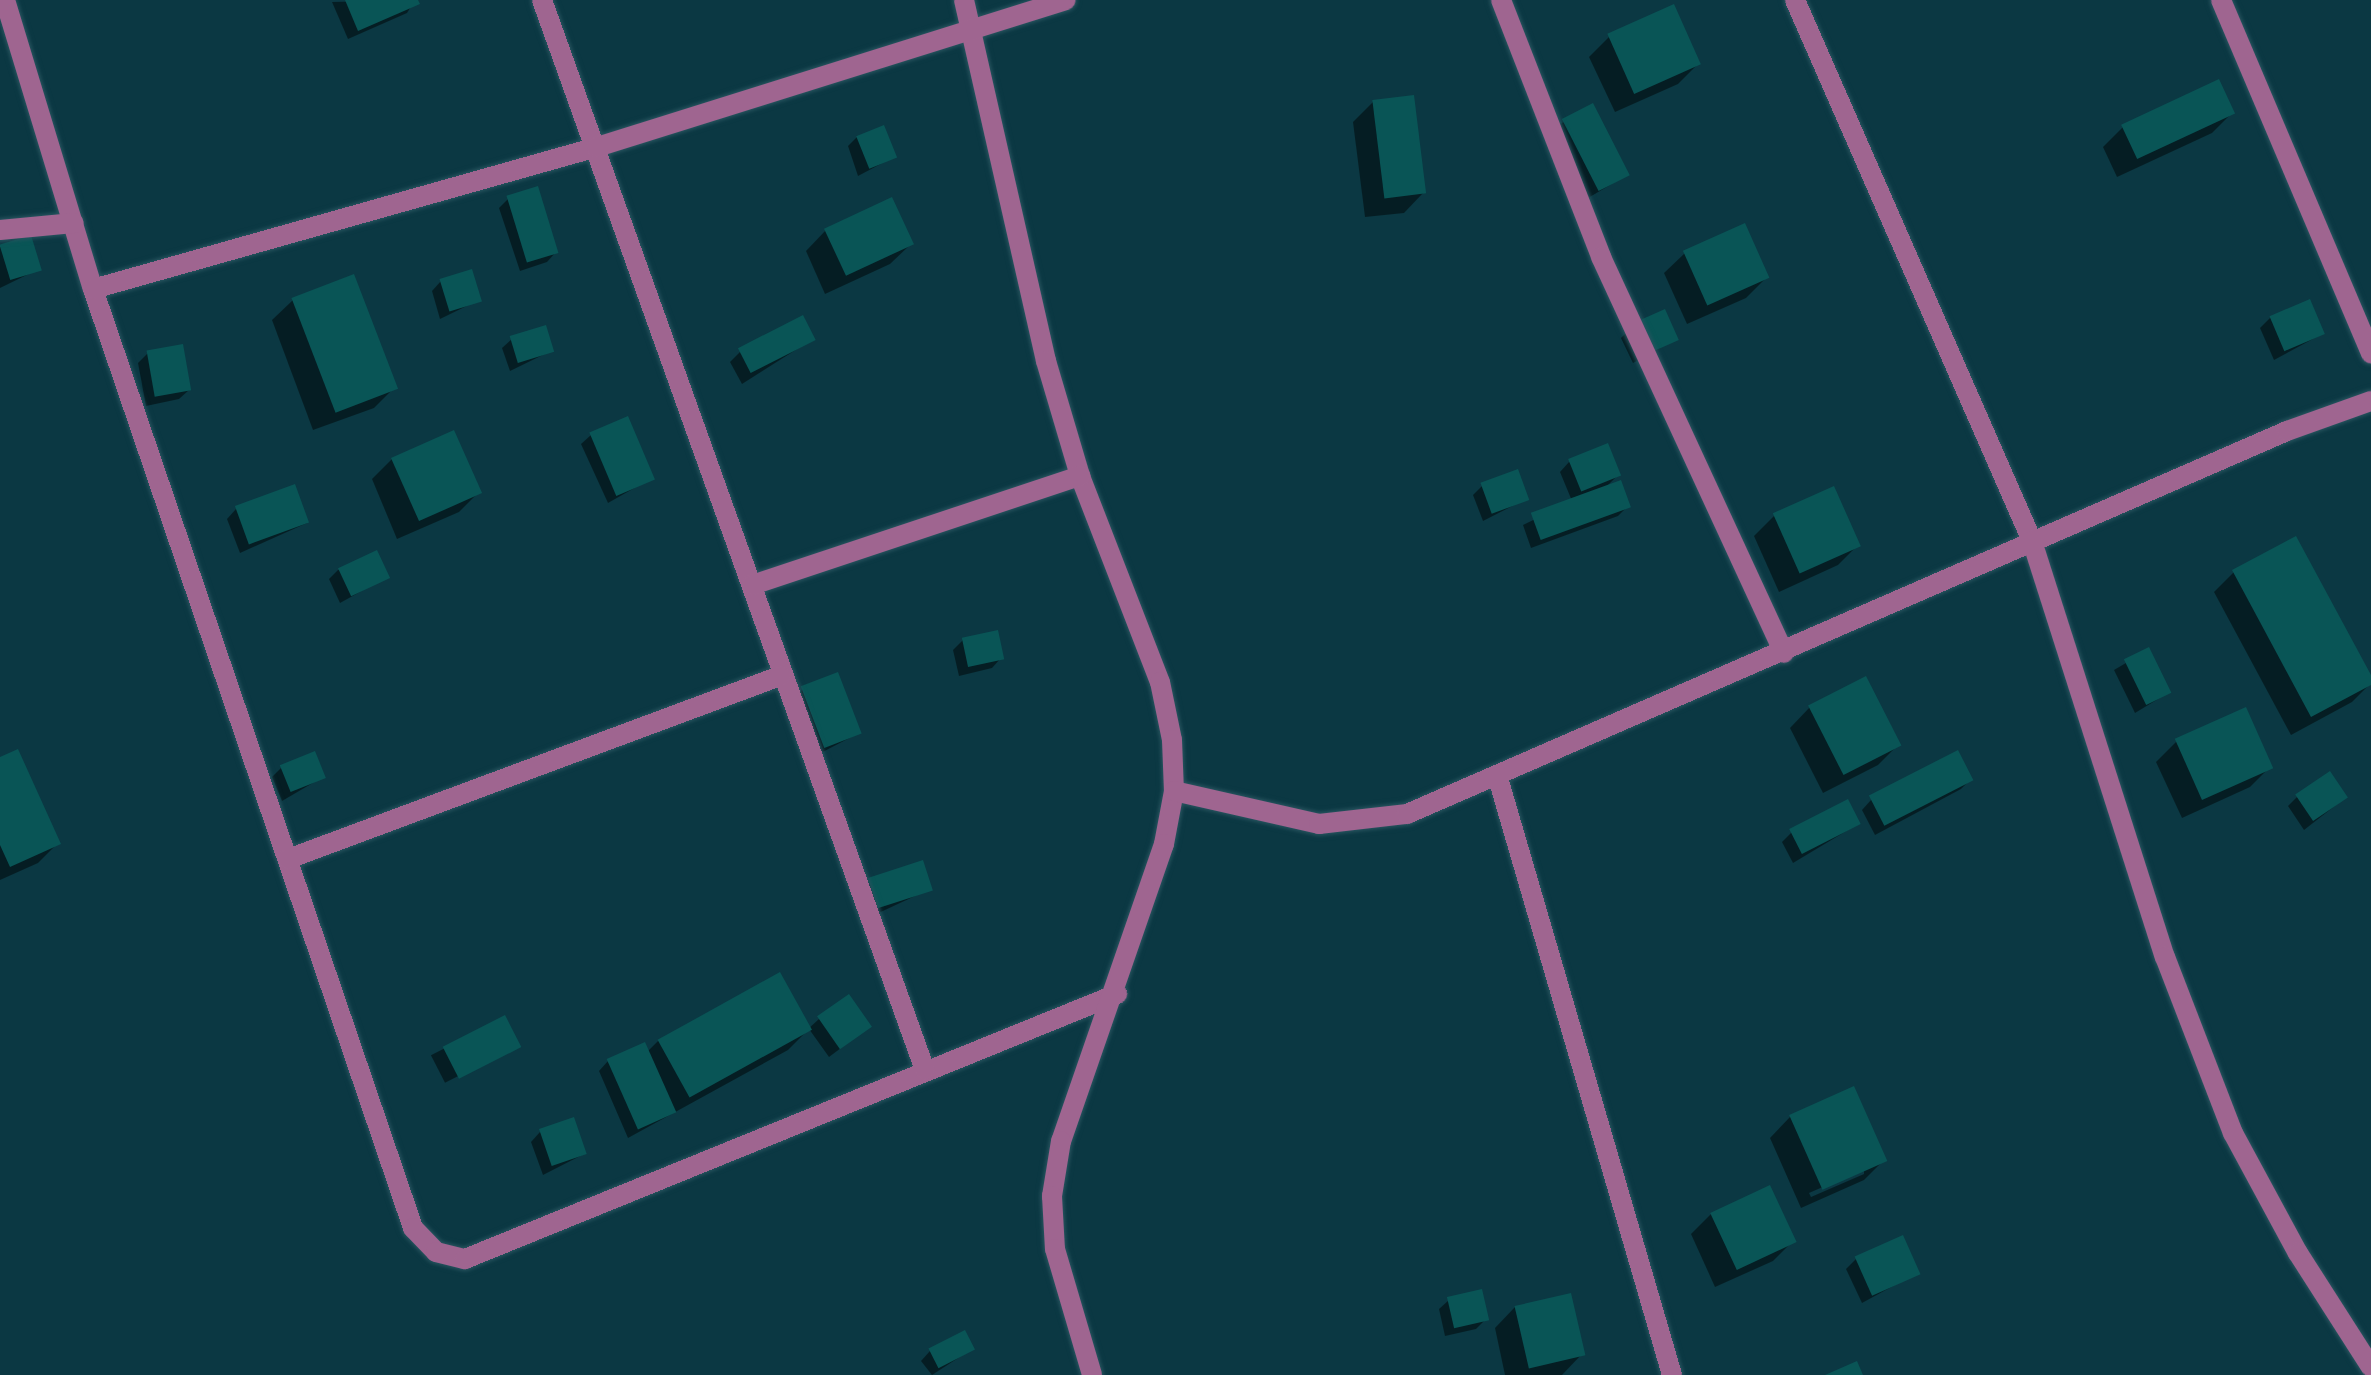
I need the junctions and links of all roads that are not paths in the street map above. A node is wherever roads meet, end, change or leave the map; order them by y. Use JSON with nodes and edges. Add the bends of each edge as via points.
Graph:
{"nodes":[{"id":1,"x":5,"y":0,"type":"edge"},
{"id":2,"x":542,"y":0,"type":"edge"},
{"id":3,"x":964,"y":0,"type":"edge"},
{"id":4,"x":1065,"y":0,"type":"edge"},
{"id":5,"x":1502,"y":0,"type":"edge"},
{"id":6,"x":1796,"y":0,"type":"edge"},
{"id":7,"x":2221,"y":0,"type":"edge"},
{"id":8,"x":971,"y":29,"type":"junction"},
{"id":9,"x":597,"y":147,"type":"junction"},
{"id":10,"x":74,"y":223,"type":"junction"},
{"id":11,"x":0,"y":230,"type":"edge"},
{"id":12,"x":94,"y":289,"type":"junction"},
{"id":13,"x":2371,"y":353,"type":"edge"},
{"id":14,"x":2371,"y":401,"type":"edge"},
{"id":15,"x":1080,"y":476,"type":"junction"},
{"id":16,"x":2032,"y":541,"type":"junction"},
{"id":17,"x":752,"y":585,"type":"junction"},
{"id":18,"x":1784,"y":653,"type":"junction"},
{"id":19,"x":780,"y":676,"type":"junction"},
{"id":20,"x":1498,"y":778,"type":"junction"},
{"id":21,"x":1174,"y":791,"type":"junction"},
{"id":22,"x":288,"y":859,"type":"junction"},
{"id":23,"x":1117,"y":994,"type":"junction"},
{"id":24,"x":924,"y":1070,"type":"junction"},
{"id":25,"x":2371,"y":1368,"type":"edge"},
{"id":26,"x":1092,"y":1375,"type":"edge"},
{"id":27,"x":1672,"y":1375,"type":"edge"},
{"id":28,"x":2355,"y":1375,"type":"edge"}],
"edges":[{"from":1,"to":10,"type":"street"},
{"from":2,"to":9,"type":"street"},
{"from":3,"to":8,"type":"street"},
{"from":4,"to":8,"type":"street"},
{"from":5,"to":18,"type":"street","via":[[1600,257]]},
{"from":6,"to":16,"type":"street"},
{"from":7,"to":13,"type":"street"},
{"from":8,"to":9,"type":"street"},
{"from":8,"to":15,"type":"street","via":[[1046,361]]},
{"from":9,"to":12,"type":"street"},
{"from":9,"to":17,"type":"street"},
{"from":10,"to":11,"type":"street"},
{"from":10,"to":12,"type":"street"},
{"from":12,"to":22,"type":"street"},
{"from":14,"to":16,"type":"street"},
{"from":15,"to":17,"type":"street"},
{"from":15,"to":21,"type":"street","via":[[1160,682]]},
{"from":16,"to":18,"type":"street"},
{"from":16,"to":25,"type":"street","via":[[2165,957],[2226,1114],[2298,1253]]},
{"from":17,"to":19,"type":"street"},
{"from":18,"to":20,"type":"street"},
{"from":19,"to":22,"type":"street"},
{"from":19,"to":24,"type":"street"},
{"from":20,"to":21,"type":"street","via":[[1407,814],[1319,824]]},
{"from":20,"to":27,"type":"street"},
{"from":21,"to":23,"type":"street"},
{"from":22,"to":24,"type":"street","via":[[413,1228],[436,1252],[465,1259]]},
{"from":23,"to":24,"type":"street"},
{"from":23,"to":26,"type":"street","via":[[1061,1141],[1052,1196],[1055,1248]]},
{"from":25,"to":28,"type":"street"}]}
